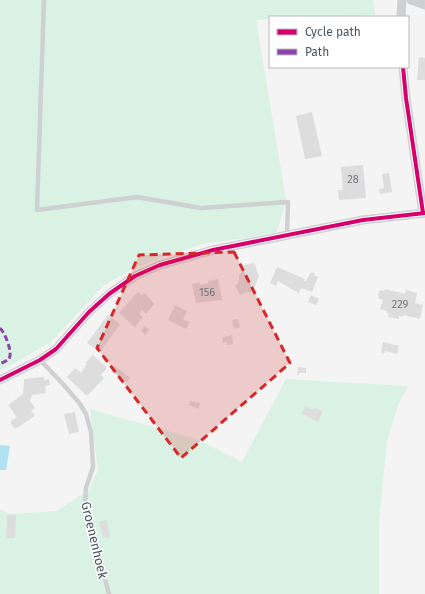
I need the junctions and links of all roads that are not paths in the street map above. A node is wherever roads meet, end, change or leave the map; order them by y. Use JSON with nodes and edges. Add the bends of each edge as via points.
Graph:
{"nodes":[{"id":1,"x":44,"y":0,"type":"edge"},
{"id":2,"x":402,"y":0,"type":"edge"},
{"id":3,"x":411,"y":0,"type":"edge"},
{"id":4,"x":425,"y":5,"type":"edge"},
{"id":5,"x":401,"y":16,"type":"edge"},
{"id":6,"x":403,"y":68,"type":"edge"},
{"id":7,"x":424,"y":214,"type":"edge"},
{"id":8,"x":287,"y":235,"type":"junction"},
{"id":9,"x":40,"y":360,"type":"junction"},
{"id":10,"x":0,"y":380,"type":"edge"},
{"id":11,"x":108,"y":594,"type":"edge"}],
"edges":[{"from":1,"to":8,"type":"lane","via":[[37,210],[137,197],[201,208],[288,202]]},
{"from":2,"to":5,"type":"street"},
{"from":3,"to":4,"type":"street"},
{"from":6,"to":7,"type":"street"},
{"from":7,"to":8,"type":"street","via":[[363,220]]},
{"from":8,"to":9,"type":"street","via":[[213,250],[160,265],[135,276],[109,294],[56,349]]},
{"from":9,"to":10,"type":"street"},
{"from":9,"to":11,"type":"lane","name":"Groenenhoek","via":[[86,414],[91,432],[92,467],[85,503]]}]}
